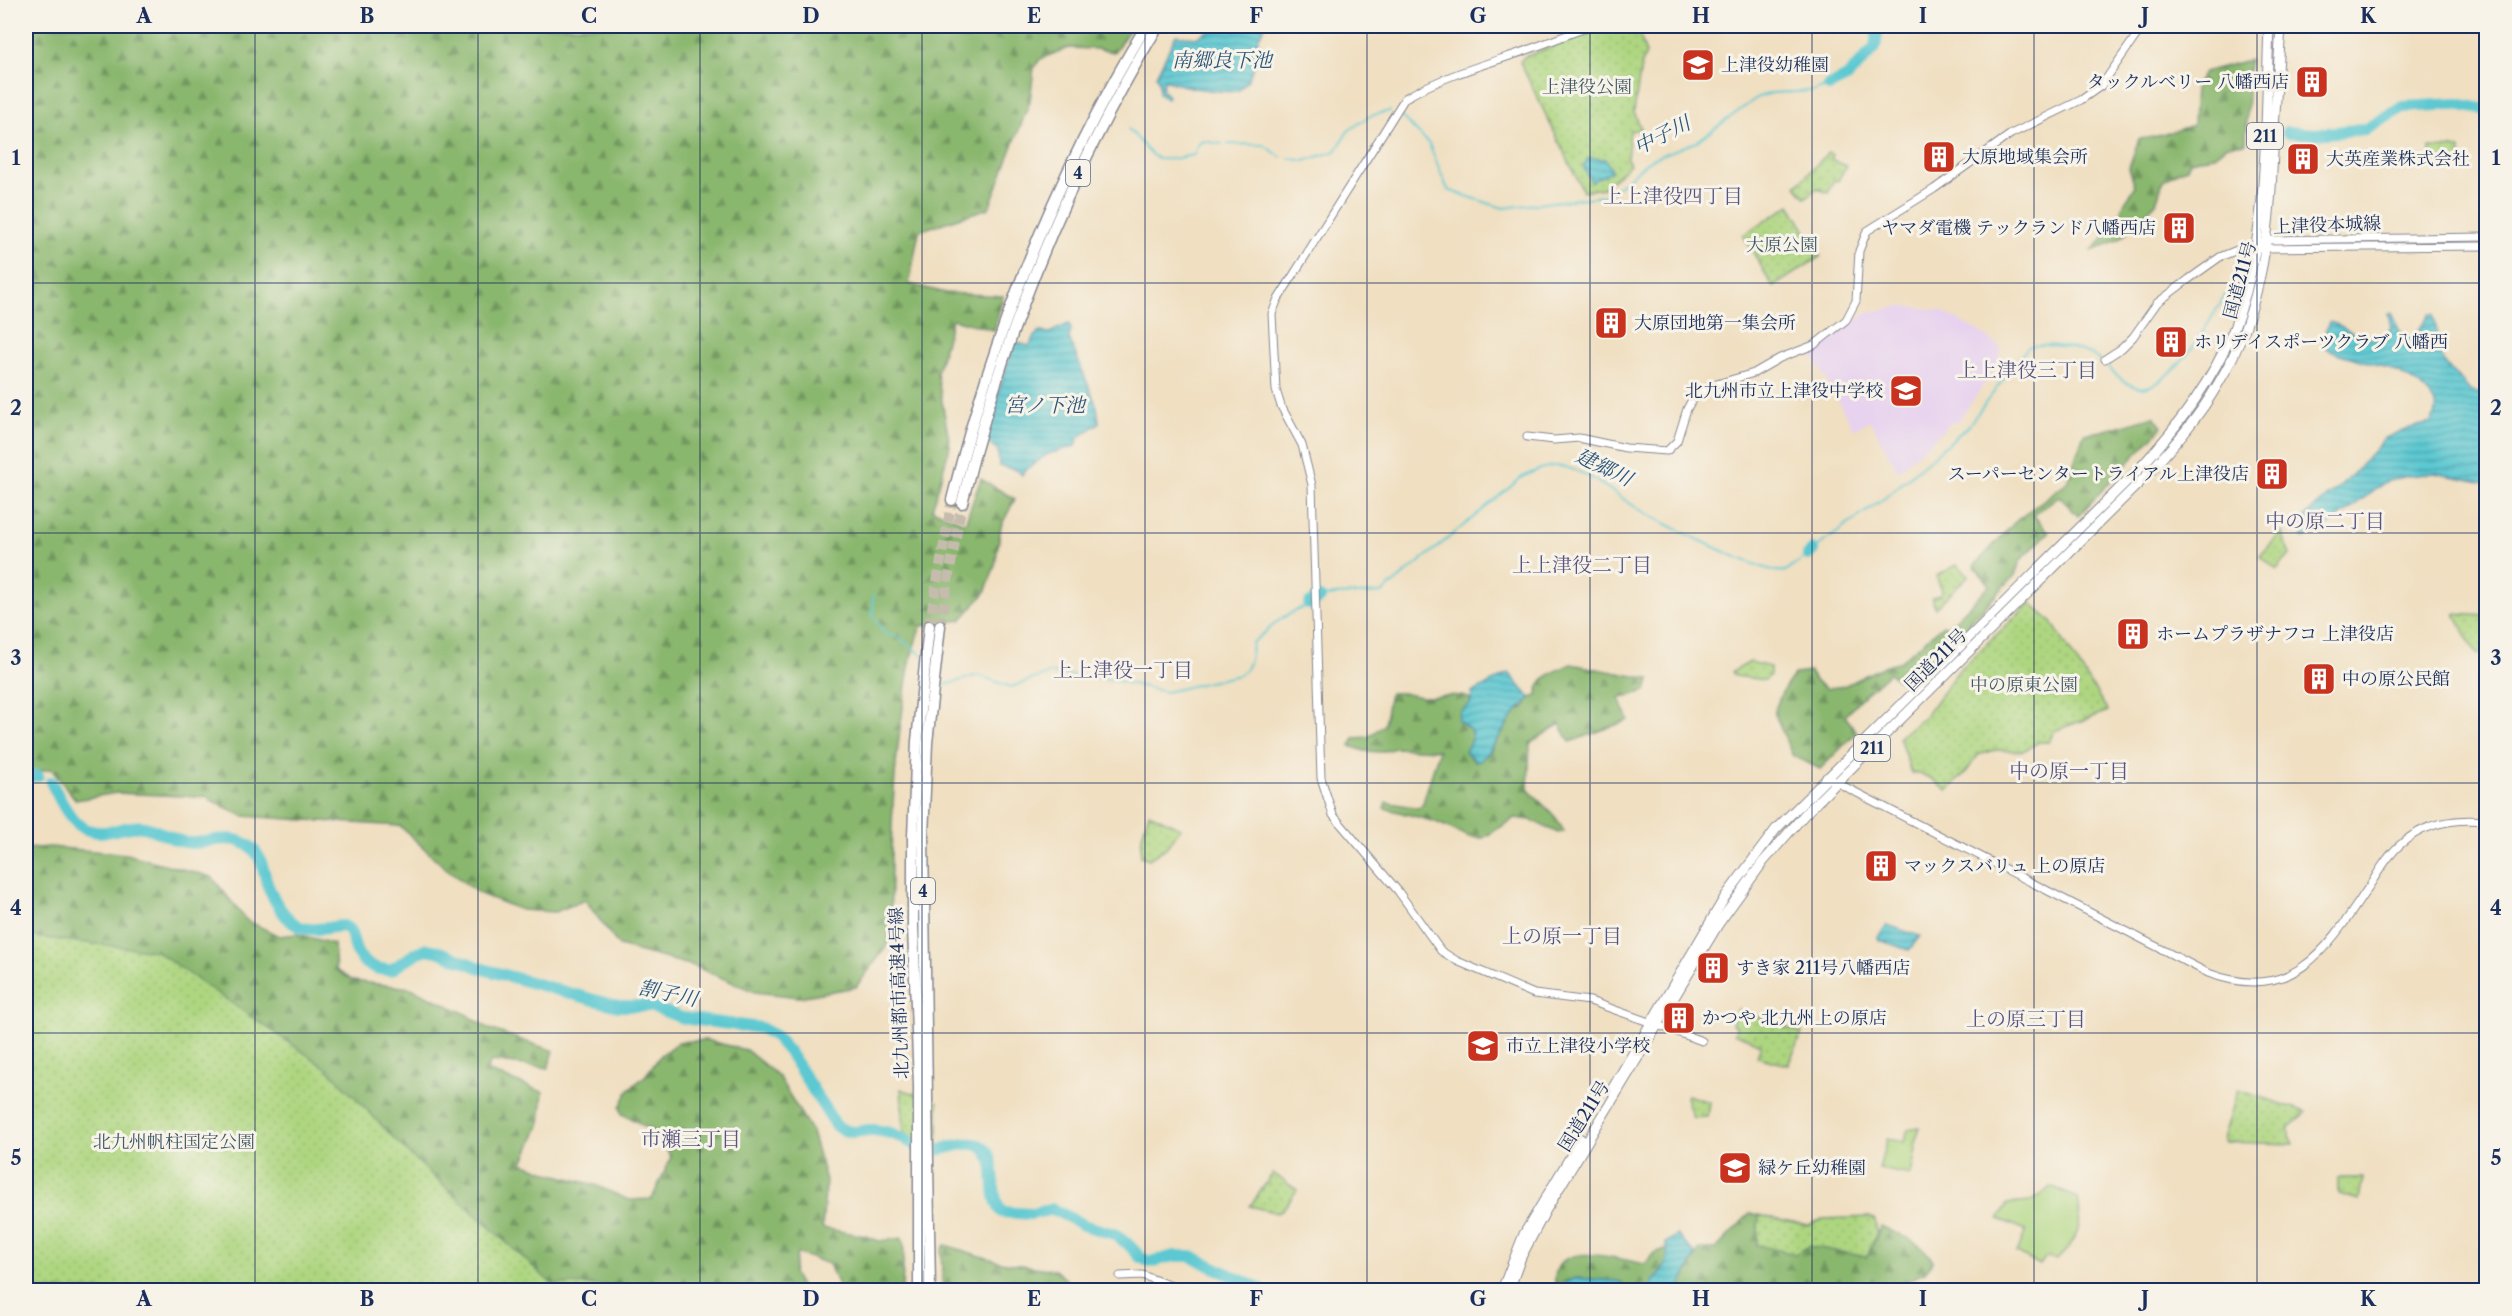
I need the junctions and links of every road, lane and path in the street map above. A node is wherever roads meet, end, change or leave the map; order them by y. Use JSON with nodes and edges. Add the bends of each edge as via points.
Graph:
{"nodes":[{"id":1,"x":1146,"y":26,"type":"edge"},
{"id":2,"x":1158,"y":26,"type":"edge"},
{"id":3,"x":1592,"y":26,"type":"edge"},
{"id":4,"x":2140,"y":26,"type":"edge"},
{"id":5,"x":2269,"y":26,"type":"edge"},
{"id":6,"x":2281,"y":26,"type":"edge"},
{"id":7,"x":2487,"y":237,"type":"edge"},
{"id":8,"x":2267,"y":245,"type":"junction"},
{"id":9,"x":2256,"y":246,"type":"junction"},
{"id":10,"x":2487,"y":246,"type":"edge"},
{"id":11,"x":1009,"y":327,"type":"junction"},
{"id":12,"x":2105,"y":359,"type":"dead end"},
{"id":13,"x":1527,"y":437,"type":"dead end"},
{"id":14,"x":957,"y":502,"type":"tunnel mouth"},
{"id":15,"x":934,"y":626,"type":"tunnel mouth"},
{"id":16,"x":1826,"y":777,"type":"junction"},
{"id":17,"x":1837,"y":783,"type":"junction"},
{"id":18,"x":2487,"y":821,"type":"edge"},
{"id":19,"x":1655,"y":1023,"type":"junction"},
{"id":20,"x":1702,"y":1041,"type":"dead end"},
{"id":21,"x":924,"y":1084,"type":"junction"},
{"id":22,"x":922,"y":1263,"type":"junction"},
{"id":23,"x":1120,"y":1276,"type":"dead end"},
{"id":24,"x":925,"y":1290,"type":"edge"},
{"id":25,"x":1182,"y":1290,"type":"edge"},
{"id":26,"x":1502,"y":1290,"type":"edge"},
{"id":27,"x":1509,"y":1290,"type":"edge"}],
"edges":[{"from":1,"to":11,"type":"highway","number":"4","via":[[1063,181],[1038,237]]},
{"from":2,"to":11,"type":"highway","number":"4","via":[[1071,186]]},
{"from":3,"to":19,"type":"street","via":[[1472,67],[1406,98],[1277,301],[1272,314],[1276,390],[1309,464],[1312,485],[1321,778],[1334,815],[1398,891],[1441,951],[1456,961],[1534,994],[1590,1001]]},
{"from":4,"to":13,"type":"street","via":[[2101,86],[2011,134],[1867,231],[1859,251],[1856,301],[1846,320],[1814,345],[1754,373],[1710,386],[1693,398],[1677,441],[1667,451],[1626,448],[1579,438]]},
{"from":5,"to":9,"type":"highway","name":"国道211号","number":"211"},
{"from":6,"to":8,"type":"highway","name":"国道211号","number":"211"},
{"from":7,"to":8,"type":"street","name":"上津役本城線"},
{"from":8,"to":9,"type":"street","name":"上津役本城線"},
{"from":8,"to":10,"type":"street","name":"上津役本城線"},
{"from":8,"to":17,"type":"highway","name":"国道211号","number":"211","via":[[2259,286],[2239,344],[2219,383],[2179,440]]},
{"from":9,"to":12,"type":"street","name":"上津役本城線","via":[[2220,257],[2189,279],[2157,303],[2133,337]]},
{"from":9,"to":16,"type":"highway","name":"国道211号","number":"211","via":[[2248,287],[2232,332],[2202,388],[2170,435]]},
{"from":11,"to":14,"type":"highway","number":"4"},
{"from":15,"to":21,"type":"highway","name":"北九州都市高速4号線","number":"4","via":[[926,696]]},
{"from":16,"to":17,"type":"street"},
{"from":16,"to":19,"type":"highway","name":"国道211号","number":"211","via":[[1739,875],[1688,956]]},
{"from":17,"to":18,"type":"street","via":[[2208,973],[2241,982],[2275,980],[2307,965],[2344,924],[2401,844],[2418,832],[2452,821]]},
{"from":17,"to":19,"type":"highway","name":"国道211号","number":"211","via":[[1763,862]]},
{"from":19,"to":20,"type":"street"},
{"from":19,"to":26,"type":"highway","name":"国道211号","number":"211","via":[[1524,1234]]},
{"from":19,"to":27,"type":"highway","name":"国道211号","number":"211","via":[[1541,1219]]},
{"from":21,"to":22,"type":"highway","name":"北九州都市高速4号線","number":"4"},
{"from":21,"to":22,"type":"highway","name":"北九州都市高速4号線","number":"4"},
{"from":22,"to":24,"type":"highway"},
{"from":23,"to":25,"type":"street","via":[[1142,1275]]}]}
